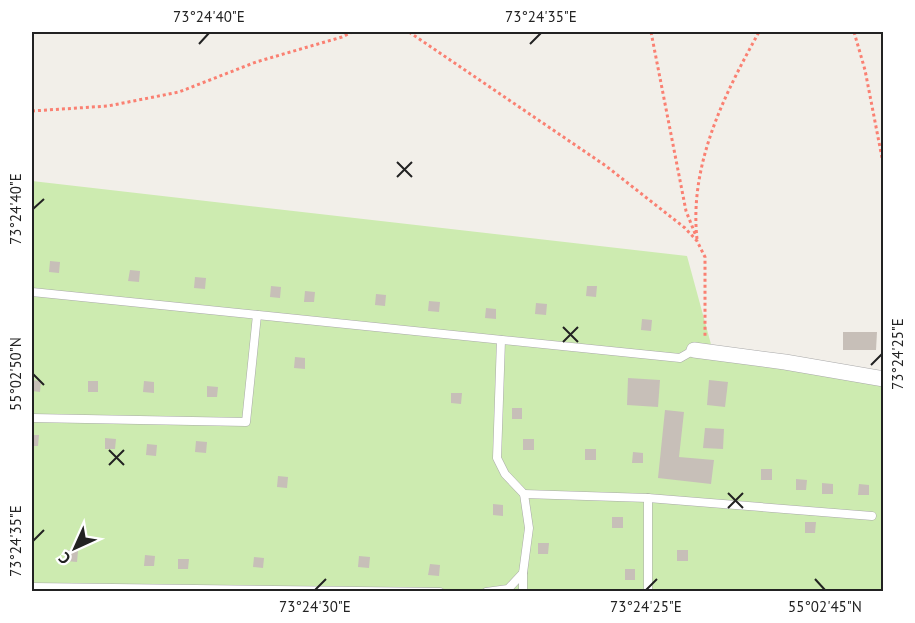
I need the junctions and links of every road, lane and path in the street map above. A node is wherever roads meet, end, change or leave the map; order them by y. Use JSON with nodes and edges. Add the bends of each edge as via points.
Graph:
{"nodes":[{"id":1,"x":352,"y":32,"type":"edge"},
{"id":2,"x":409,"y":32,"type":"edge"},
{"id":3,"x":651,"y":32,"type":"edge"},
{"id":4,"x":759,"y":32,"type":"edge"},
{"id":5,"x":854,"y":32,"type":"edge"},
{"id":6,"x":32,"y":111,"type":"edge"},
{"id":7,"x":884,"y":168,"type":"edge"},
{"id":8,"x":697,"y":241,"type":"junction"},
{"id":9,"x":32,"y":292,"type":"edge"},
{"id":10,"x":256,"y":315,"type":"junction"},
{"id":11,"x":501,"y":340,"type":"junction"},
{"id":12,"x":700,"y":351,"type":"junction"},
{"id":13,"x":884,"y":380,"type":"edge"},
{"id":14,"x":32,"y":418,"type":"edge"},
{"id":15,"x":524,"y":494,"type":"junction"},
{"id":16,"x":648,"y":498,"type":"junction"},
{"id":17,"x":872,"y":516,"type":"dead end"},
{"id":18,"x":523,"y":573,"type":"junction"},
{"id":19,"x":32,"y":587,"type":"edge"},
{"id":20,"x":440,"y":591,"type":"edge"},
{"id":21,"x":486,"y":591,"type":"edge"},
{"id":22,"x":523,"y":591,"type":"edge"},
{"id":23,"x":648,"y":591,"type":"edge"}],
"edges":[{"from":1,"to":6,"type":"path","via":[[256,62],[178,93],[108,106]]},
{"from":2,"to":8,"type":"path","via":[[606,166]]},
{"from":3,"to":8,"type":"path","via":[[686,211]]},
{"from":4,"to":8,"type":"path","via":[[723,100],[706,144],[695,220]]},
{"from":5,"to":7,"type":"path"},
{"from":8,"to":12,"type":"path","via":[[705,257]]},
{"from":9,"to":10,"type":"lane"},
{"from":10,"to":11,"type":"lane"},
{"from":10,"to":14,"type":"lane","via":[[246,422]]},
{"from":11,"to":12,"type":"lane","via":[[680,358]]},
{"from":11,"to":15,"type":"lane","via":[[497,458],[505,474]]},
{"from":12,"to":13,"type":"street"},
{"from":15,"to":16,"type":"lane"},
{"from":15,"to":18,"type":"lane","via":[[529,528]]},
{"from":16,"to":17,"type":"lane"},
{"from":16,"to":23,"type":"lane"},
{"from":18,"to":21,"type":"lane","via":[[508,589]]},
{"from":18,"to":22,"type":"lane"},
{"from":19,"to":20,"type":"lane"}]}
